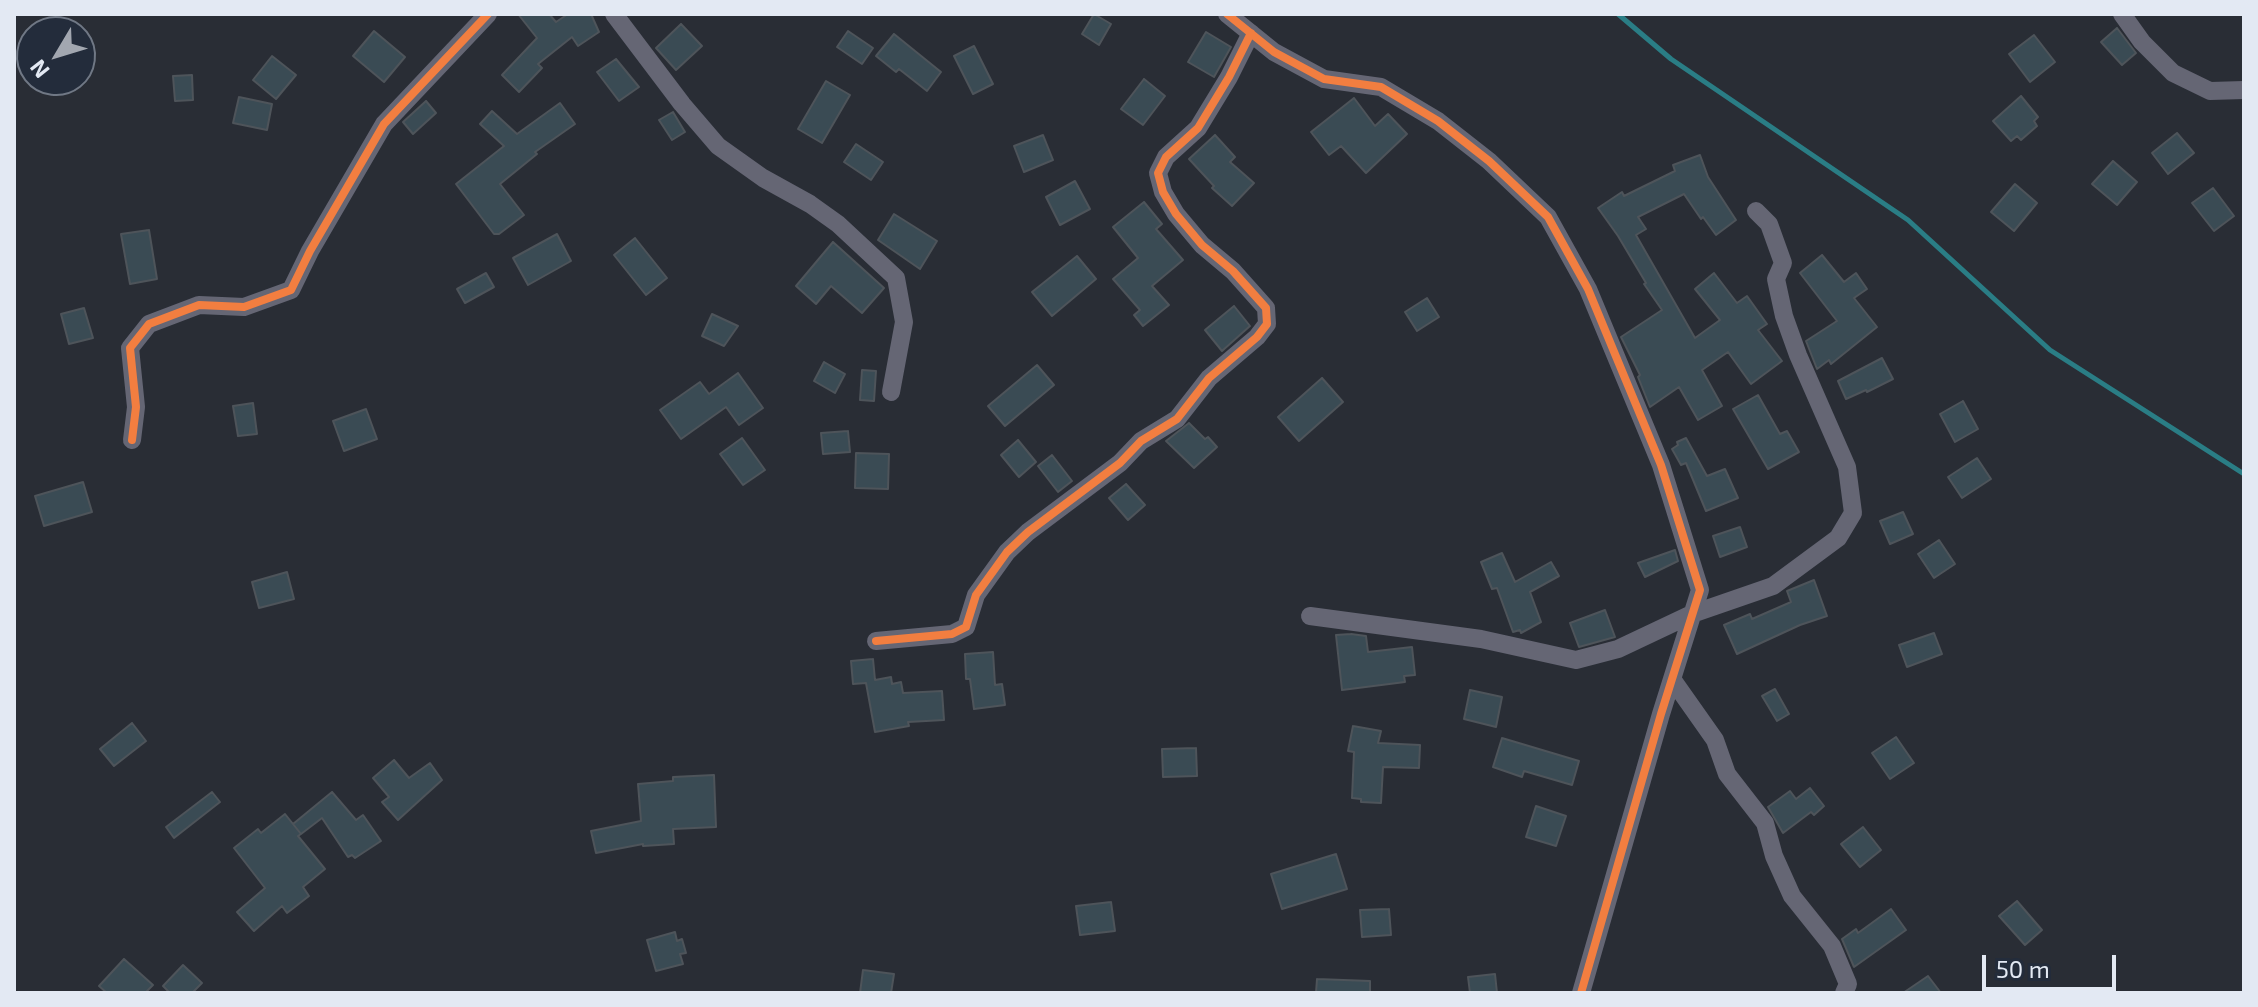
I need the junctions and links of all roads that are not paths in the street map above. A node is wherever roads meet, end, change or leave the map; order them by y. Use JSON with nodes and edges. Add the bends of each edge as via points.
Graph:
{"nodes":[{"id":1,"x":488,"y":14,"type":"edge"},
{"id":2,"x":614,"y":14,"type":"edge"},
{"id":3,"x":1227,"y":14,"type":"edge"},
{"id":4,"x":2122,"y":14,"type":"edge"},
{"id":5,"x":1251,"y":33,"type":"junction"},
{"id":6,"x":2244,"y":90,"type":"edge"},
{"id":7,"x":1756,"y":211,"type":"dead end"},
{"id":8,"x":891,"y":392,"type":"dead end"},
{"id":9,"x":132,"y":440,"type":"dead end"},
{"id":10,"x":1692,"y":614,"type":"junction"},
{"id":11,"x":1310,"y":616,"type":"dead end"},
{"id":12,"x":876,"y":641,"type":"dead end"},
{"id":13,"x":1672,"y":679,"type":"junction"},
{"id":14,"x":1581,"y":993,"type":"edge"},
{"id":15,"x":1844,"y":993,"type":"edge"}],
"edges":[{"from":1,"to":9,"type":"street","via":[[384,124],[291,290],[244,307],[199,305],[149,324],[130,348],[136,407]]},
{"from":2,"to":8,"type":"street","via":[[718,146],[838,224],[896,278],[904,322]]},
{"from":3,"to":5,"type":"street"},
{"from":4,"to":6,"type":"street","via":[[2173,73],[2210,91]]},
{"from":5,"to":10,"type":"street","via":[[1324,79],[1381,87],[1438,121],[1548,217],[1588,289],[1661,465],[1700,590]]},
{"from":5,"to":12,"type":"street","via":[[1198,128],[1166,157],[1158,173],[1176,214],[1266,308],[1267,324],[1209,378],[1177,419],[1141,441],[1007,552],[976,595],[966,627],[952,634]]},
{"from":7,"to":10,"type":"street","via":[[1769,224],[1783,263],[1776,279],[1784,316],[1847,467],[1853,513],[1838,538],[1773,586]]},
{"from":10,"to":11,"type":"street","via":[[1618,649],[1576,660],[1481,639]]},
{"from":10,"to":13,"type":"street"},
{"from":13,"to":14,"type":"street"},
{"from":13,"to":15,"type":"street","via":[[1715,740],[1727,774],[1765,823],[1792,896],[1832,946],[1848,984]]}]}
